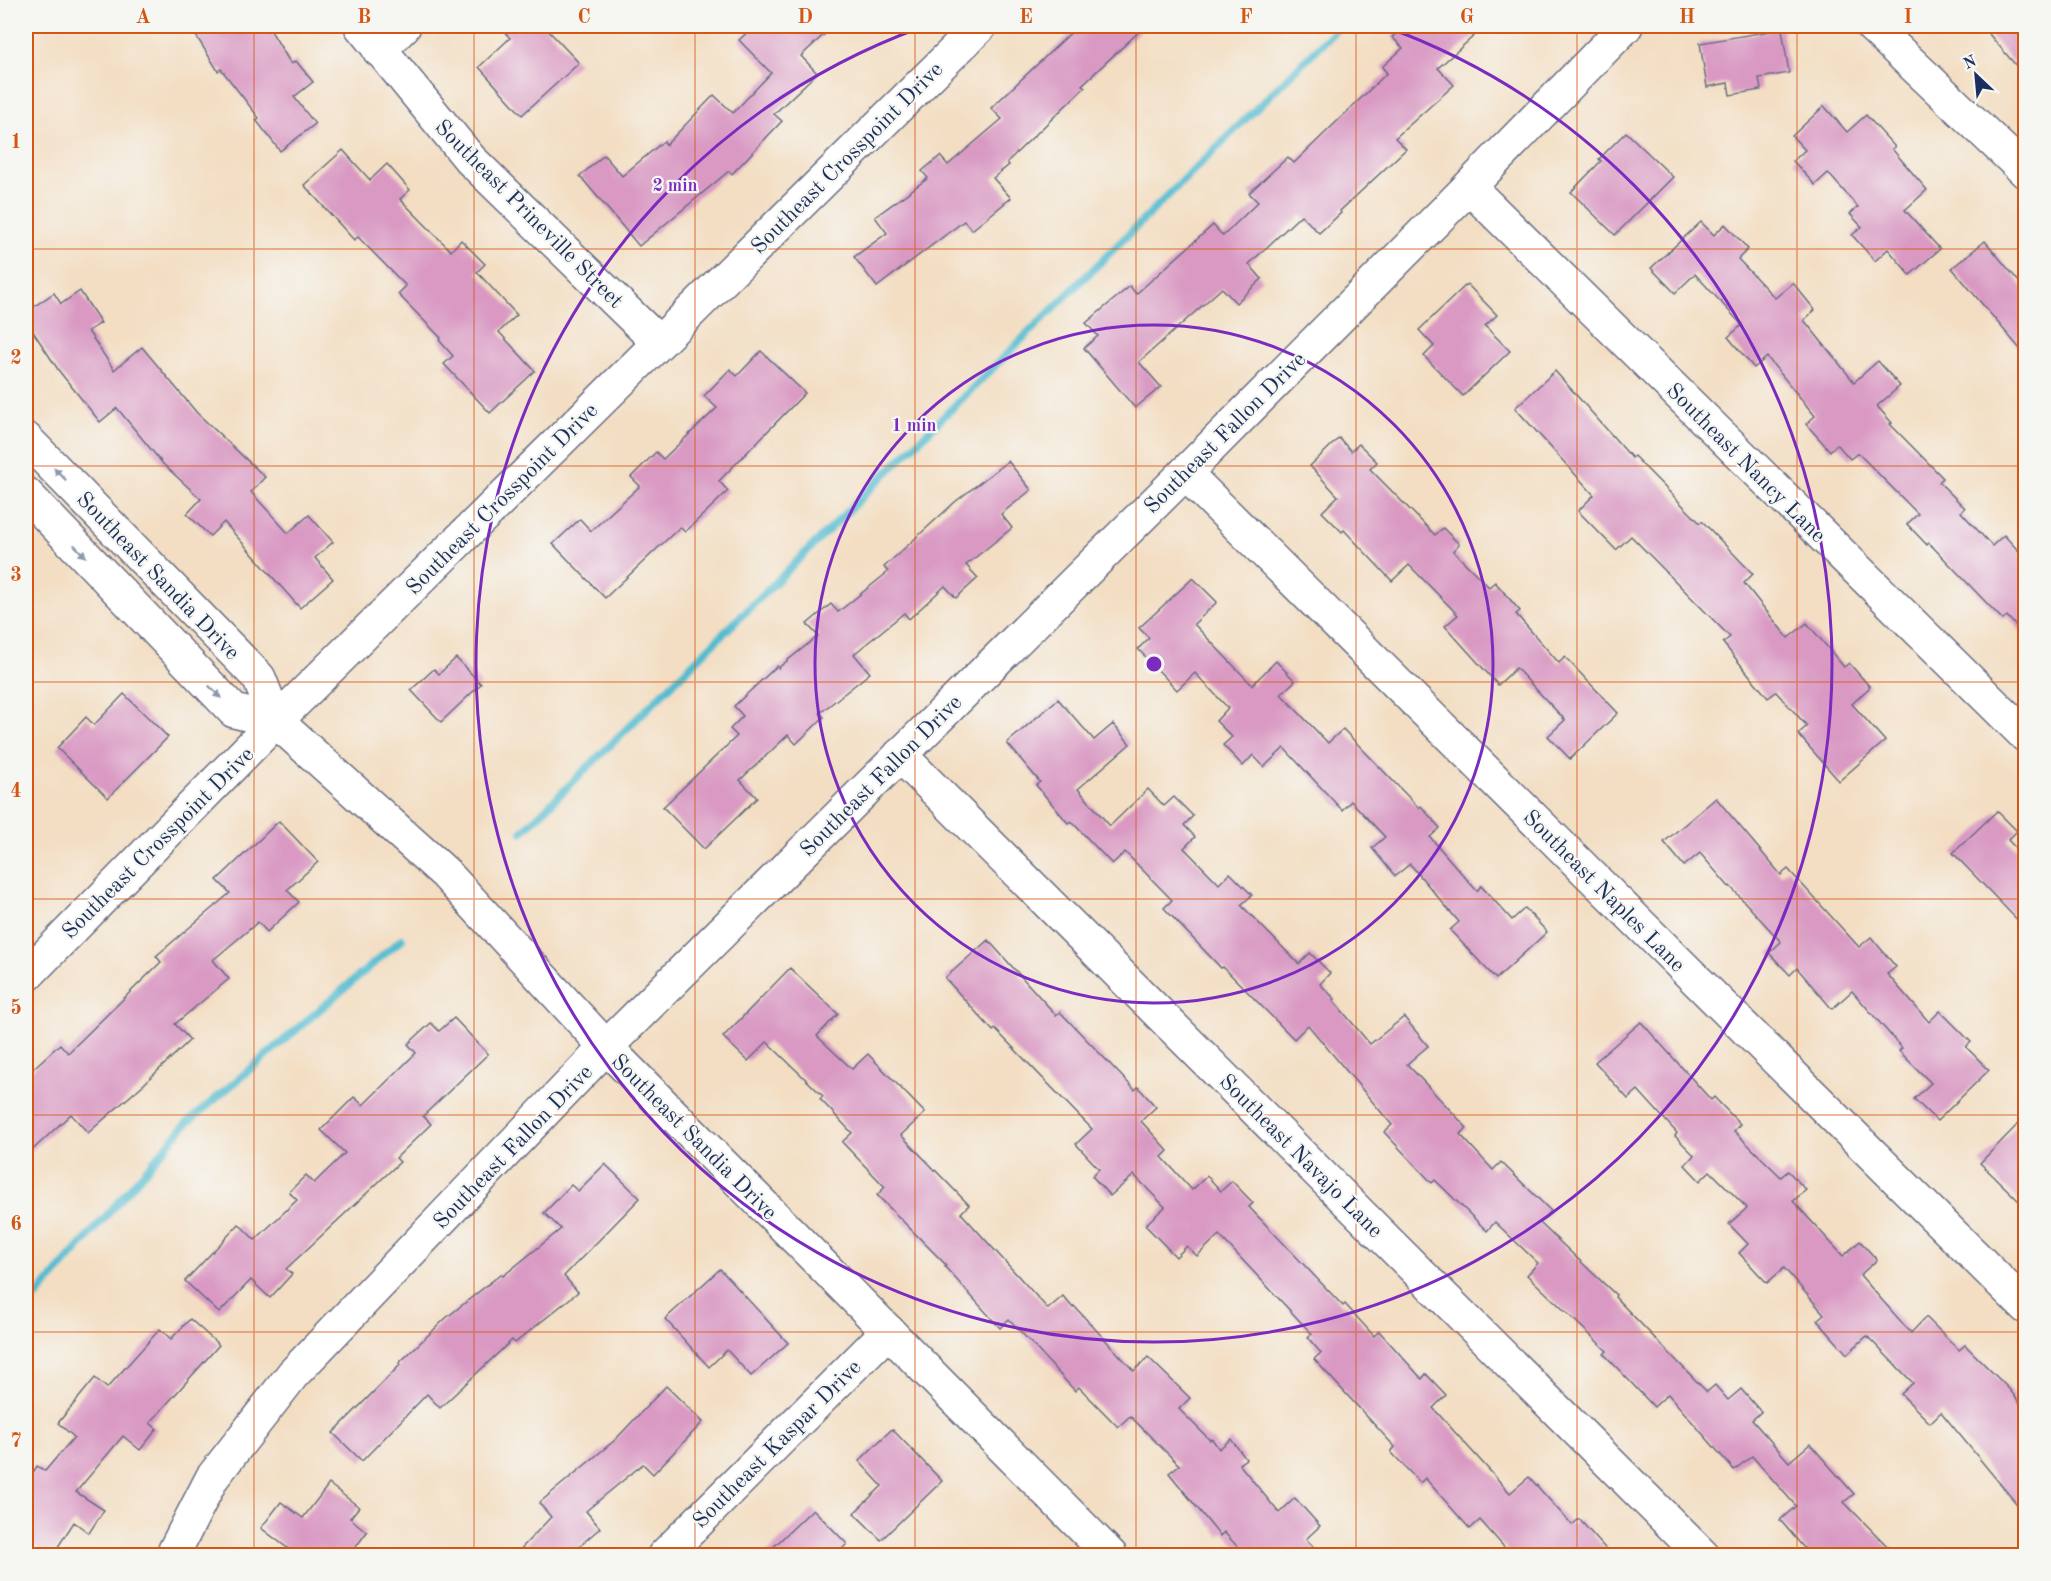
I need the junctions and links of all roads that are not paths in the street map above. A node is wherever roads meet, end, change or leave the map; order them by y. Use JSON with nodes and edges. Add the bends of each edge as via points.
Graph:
{"nodes":[{"id":1,"x":404,"y":26,"type":"edge"},
{"id":2,"x":980,"y":26,"type":"edge"},
{"id":3,"x":1626,"y":26,"type":"edge"},
{"id":4,"x":1872,"y":26,"type":"edge"},
{"id":5,"x":370,"y":38,"type":"edge"},
{"id":6,"x":2025,"y":172,"type":"edge"},
{"id":7,"x":1469,"y":187,"type":"junction"},
{"id":8,"x":658,"y":342,"type":"junction"},
{"id":9,"x":26,"y":439,"type":"edge"},
{"id":10,"x":1185,"y":472,"type":"junction"},
{"id":11,"x":26,"y":494,"type":"edge"},
{"id":12,"x":276,"y":721,"type":"junction"},
{"id":13,"x":2025,"y":736,"type":"edge"},
{"id":14,"x":900,"y":755,"type":"junction"},
{"id":15,"x":26,"y":976,"type":"edge"},
{"id":16,"x":606,"y":1047,"type":"junction"},
{"id":17,"x":2025,"y":1307,"type":"edge"},
{"id":18,"x":888,"y":1331,"type":"junction"},
{"id":19,"x":172,"y":1556,"type":"edge"},
{"id":20,"x":664,"y":1556,"type":"edge"},
{"id":21,"x":1111,"y":1556,"type":"edge"},
{"id":22,"x":1704,"y":1556,"type":"edge"}],
"edges":[{"from":1,"to":5,"type":"street"},
{"from":2,"to":8,"type":"street","name":"Southeast Crosspoint Drive"},
{"from":3,"to":7,"type":"street","name":"Southeast Fallon Drive"},
{"from":4,"to":6,"type":"street"},
{"from":5,"to":8,"type":"street","name":"Southeast Prineville Street","via":[[470,159]]},
{"from":7,"to":10,"type":"street","name":"Southeast Fallon Drive"},
{"from":7,"to":13,"type":"street","name":"Southeast Nancy Lane"},
{"from":8,"to":12,"type":"street","name":"Southeast Crosspoint Drive"},
{"from":12,"to":9,"type":"street","name":"Southeast Sandia Drive","one_way":true,"via":[[259,678]]},
{"from":10,"to":14,"type":"street","name":"Southeast Fallon Drive"},
{"from":10,"to":17,"type":"street","name":"Southeast Naples Lane"},
{"from":11,"to":12,"type":"street","name":"Southeast Sandia Drive","one_way":true,"via":[[234,711]]},
{"from":12,"to":15,"type":"street","name":"Southeast Crosspoint Drive"},
{"from":12,"to":16,"type":"street","name":"Southeast Sandia Drive","via":[[445,873]]},
{"from":14,"to":16,"type":"street","name":"Southeast Fallon Drive"},
{"from":14,"to":22,"type":"street","name":"Southeast Navajo Lane"},
{"from":16,"to":18,"type":"street","name":"Southeast Sandia Drive"},
{"from":16,"to":19,"type":"street","name":"Southeast Fallon Drive","via":[[293,1374],[212,1478]]},
{"from":18,"to":20,"type":"street","name":"Southeast Kaspar Drive"},
{"from":18,"to":21,"type":"street","name":"Southeast Sandia Drive"}]}
